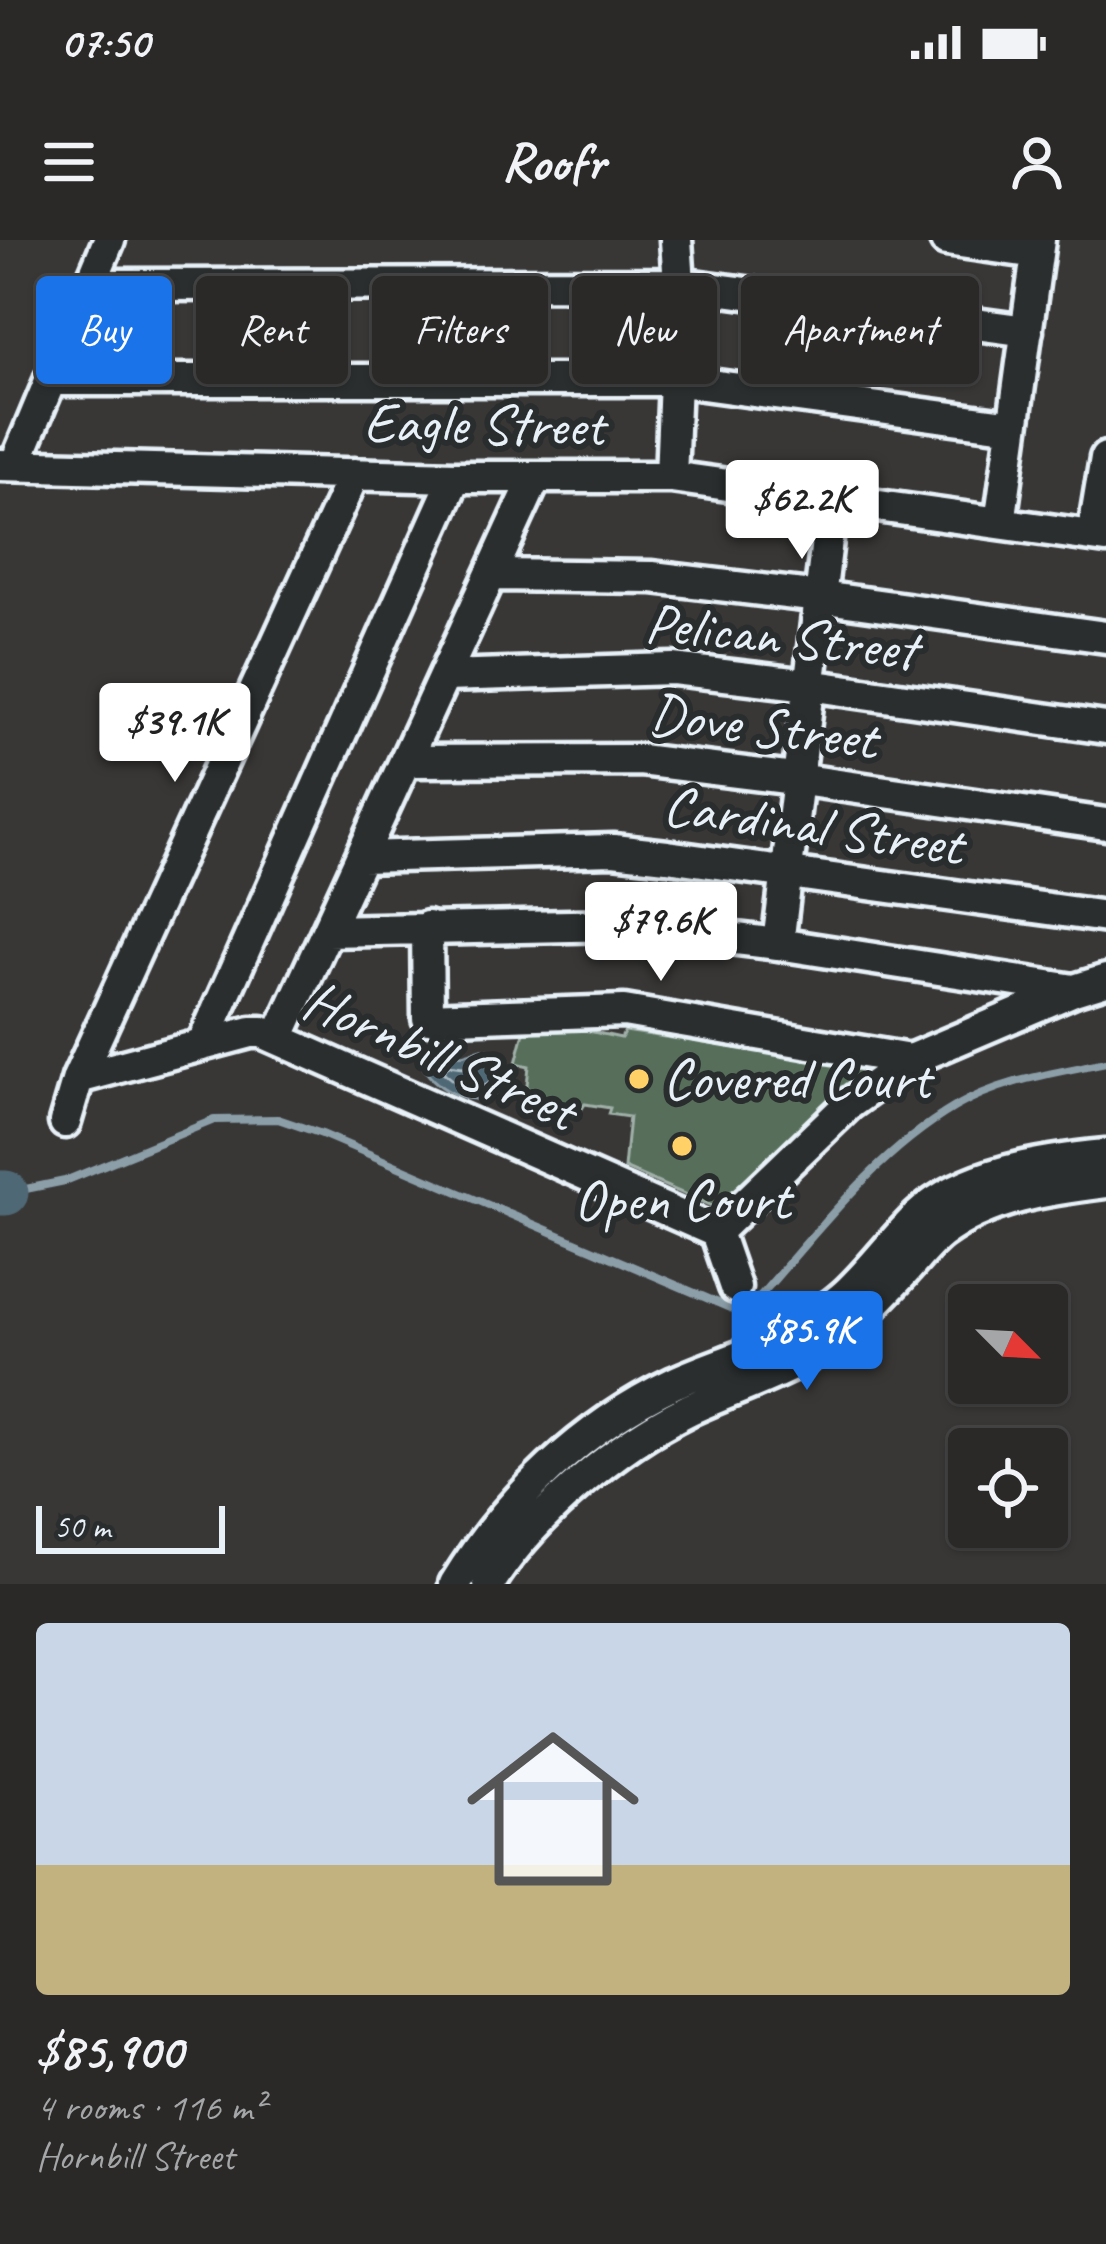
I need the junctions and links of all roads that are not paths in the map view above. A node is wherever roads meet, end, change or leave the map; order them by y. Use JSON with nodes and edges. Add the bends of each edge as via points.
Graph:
{"nodes":[{"id":1,"x":109,"y":240,"type":"edge"},
{"id":2,"x":676,"y":240,"type":"edge"},
{"id":3,"x":946,"y":240,"type":"edge"},
{"id":4,"x":1038,"y":247,"type":"edge"},
{"id":5,"x":94,"y":276,"type":"edge"},
{"id":6,"x":678,"y":276,"type":"edge"},
{"id":7,"x":572,"y":284,"type":"edge"},
{"id":8,"x":172,"y":285,"type":"edge"},
{"id":9,"x":717,"y":289,"type":"edge"},
{"id":10,"x":1027,"y":331,"type":"junction"},
{"id":11,"x":172,"y":380,"type":"edge"},
{"id":12,"x":572,"y":380,"type":"edge"},
{"id":13,"x":48,"y":384,"type":"edge"},
{"id":14,"x":674,"y":384,"type":"edge"},
{"id":15,"x":703,"y":384,"type":"edge"},
{"id":16,"x":1013,"y":426,"type":"junction"},
{"id":17,"x":1106,"y":458,"type":"edge"},
{"id":18,"x":7,"y":465,"type":"edge"},
{"id":19,"x":353,"y":474,"type":"junction"},
{"id":20,"x":454,"y":477,"type":"junction"},
{"id":21,"x":671,"y":477,"type":"junction"},
{"id":22,"x":535,"y":478,"type":"junction"},
{"id":23,"x":832,"y":499,"type":"junction"},
{"id":24,"x":1000,"y":523,"type":"junction"},
{"id":25,"x":1100,"y":537,"type":"edge"},
{"id":26,"x":491,"y":575,"type":"junction"},
{"id":27,"x":820,"y":597,"type":"junction"},
{"id":28,"x":1106,"y":637,"type":"edge"},
{"id":29,"x":445,"y":676,"type":"junction"},
{"id":30,"x":809,"y":685,"type":"junction"},
{"id":31,"x":1106,"y":728,"type":"edge"},
{"id":32,"x":405,"y":761,"type":"junction"},
{"id":33,"x":797,"y":779,"type":"junction"},
{"id":34,"x":1106,"y":824,"type":"edge"},
{"id":35,"x":362,"y":856,"type":"junction"},
{"id":36,"x":788,"y":872,"type":"junction"},
{"id":37,"x":1106,"y":917,"type":"edge"},
{"id":38,"x":427,"y":927,"type":"junction"},
{"id":39,"x":327,"y":931,"type":"junction"},
{"id":40,"x":778,"y":944,"type":"junction"},
{"id":41,"x":1106,"y":980,"type":"edge"},
{"id":42,"x":1074,"y":990,"type":"junction"},
{"id":43,"x":278,"y":1038,"type":"junction"},
{"id":44,"x":202,"y":1046,"type":"junction"},
{"id":45,"x":910,"y":1060,"type":"junction"},
{"id":46,"x":78,"y":1078,"type":"junction"},
{"id":47,"x":65,"y":1122,"type":"dead end"},
{"id":48,"x":1106,"y":1155,"type":"edge"},
{"id":49,"x":1106,"y":1182,"type":"edge"},
{"id":50,"x":716,"y":1232,"type":"junction"},
{"id":51,"x":735,"y":1287,"type":"dead end"},
{"id":52,"x":455,"y":1584,"type":"edge"},
{"id":53,"x":489,"y":1584,"type":"edge"}],
"edges":[{"from":1,"to":5,"type":"street"},
{"from":2,"to":6,"type":"street"},
{"from":3,"to":4,"type":"street"},
{"from":4,"to":10,"type":"street"},
{"from":7,"to":8,"type":"street"},
{"from":9,"to":10,"type":"street"},
{"from":10,"to":16,"type":"street"},
{"from":11,"to":12,"type":"street"},
{"from":13,"to":18,"type":"street"},
{"from":14,"to":21,"type":"street"},
{"from":15,"to":16,"type":"street"},
{"from":16,"to":24,"type":"street"},
{"from":17,"to":25,"type":"street"},
{"from":18,"to":19,"type":"street","name":"Eagle Street"},
{"from":19,"to":20,"type":"street","name":"Eagle Street"},
{"from":19,"to":46,"type":"street"},
{"from":20,"to":22,"type":"street","name":"Eagle Street"},
{"from":20,"to":44,"type":"street"},
{"from":21,"to":22,"type":"street","name":"Eagle Street"},
{"from":21,"to":23,"type":"street","name":"Eagle Street"},
{"from":22,"to":26,"type":"street"},
{"from":23,"to":24,"type":"street","name":"Eagle Street"},
{"from":23,"to":27,"type":"street"},
{"from":24,"to":25,"type":"street","name":"Eagle Street"},
{"from":26,"to":27,"type":"street","via":[[652,577]]},
{"from":26,"to":29,"type":"street"},
{"from":27,"to":28,"type":"street"},
{"from":27,"to":30,"type":"street"},
{"from":29,"to":30,"type":"street","name":"Pelican Street","via":[[673,669]]},
{"from":29,"to":32,"type":"street"},
{"from":30,"to":31,"type":"street","name":"Pelican Street"},
{"from":30,"to":33,"type":"street"},
{"from":32,"to":33,"type":"street","name":"Dove Street","via":[[640,760]]},
{"from":32,"to":35,"type":"street"},
{"from":33,"to":34,"type":"street","name":"Dove Street"},
{"from":33,"to":36,"type":"street"},
{"from":35,"to":36,"type":"street","name":"Cardinal Street","via":[[613,850]]},
{"from":35,"to":39,"type":"street"},
{"from":36,"to":37,"type":"street","name":"Cardinal Street"},
{"from":36,"to":40,"type":"street"},
{"from":38,"to":39,"type":"street"},
{"from":38,"to":40,"type":"street","via":[[621,925]]},
{"from":38,"to":45,"type":"street","via":[[428,1018],[624,1011]]},
{"from":39,"to":43,"type":"street"},
{"from":40,"to":42,"type":"street"},
{"from":41,"to":42,"type":"street"},
{"from":42,"to":45,"type":"street"},
{"from":43,"to":44,"type":"street","name":"Hornbill Street","via":[[251,1032]]},
{"from":43,"to":50,"type":"street","name":"Hornbill Street"},
{"from":44,"to":46,"type":"street","name":"Hornbill Street"},
{"from":45,"to":50,"type":"street","via":[[850,1104]]},
{"from":46,"to":47,"type":"street"},
{"from":48,"to":52,"type":"street","via":[[1004,1171],[921,1213],[828,1309],[596,1430],[526,1488]]},
{"from":49,"to":53,"type":"street","via":[[1010,1199],[940,1234],[870,1309],[810,1355],[614,1454],[550,1511]]},
{"from":50,"to":51,"type":"street"}]}
